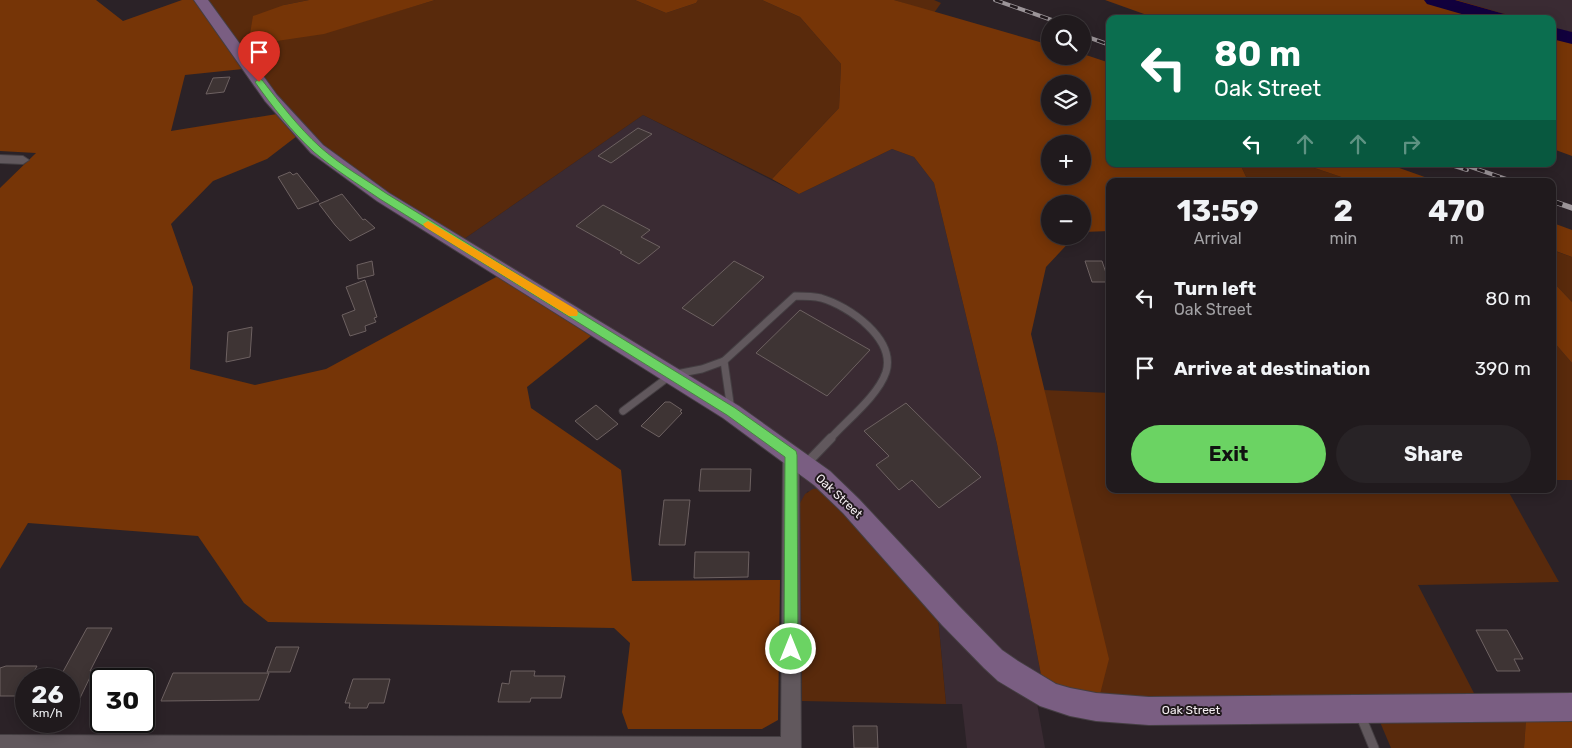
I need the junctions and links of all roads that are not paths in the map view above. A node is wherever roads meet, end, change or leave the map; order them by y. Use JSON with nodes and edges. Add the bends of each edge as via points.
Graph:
{"nodes":[{"id":1,"x":201,"y":0,"type":"edge"},
{"id":2,"x":0,"y":159,"type":"edge"},
{"id":3,"x":23,"y":160,"type":"dead end"},
{"id":4,"x":724,"y":361,"type":"junction"},
{"id":5,"x":671,"y":375,"type":"junction"},
{"id":6,"x":624,"y":412,"type":"dead end"},
{"id":7,"x":731,"y":412,"type":"junction"},
{"id":8,"x":798,"y":460,"type":"junction"},
{"id":9,"x":1572,"y":707,"type":"edge"},
{"id":10,"x":1359,"y":710,"type":"junction"},
{"id":11,"x":0,"y":745,"type":"edge"},
{"id":12,"x":286,"y":747,"type":"edge"},
{"id":13,"x":791,"y":747,"type":"edge"},
{"id":14,"x":1374,"y":748,"type":"edge"}],
"edges":[{"from":1,"to":5,"type":"street","name":"Oak Street","via":[[271,98],[317,149],[383,197]]},
{"from":2,"to":3,"type":"street"},
{"from":4,"to":5,"type":"lane"},
{"from":4,"to":7,"type":"lane"},
{"from":4,"to":8,"type":"lane","via":[[795,296],[803,294],[819,296],[848,310],[882,342],[887,358],[886,372],[879,387]]},
{"from":5,"to":6,"type":"lane"},
{"from":5,"to":7,"type":"street","name":"Oak Street"},
{"from":7,"to":8,"type":"street","name":"Oak Street"},
{"from":8,"to":10,"type":"street","name":"Oak Street","via":[[851,506],[993,659],[1050,696],[1096,707],[1124,709]]},
{"from":8,"to":13,"type":"street"},
{"from":9,"to":10,"type":"street","name":"Oak Street"},
{"from":10,"to":14,"type":"lane"},
{"from":11,"to":12,"type":"street"},
{"from":12,"to":13,"type":"street"}]}
